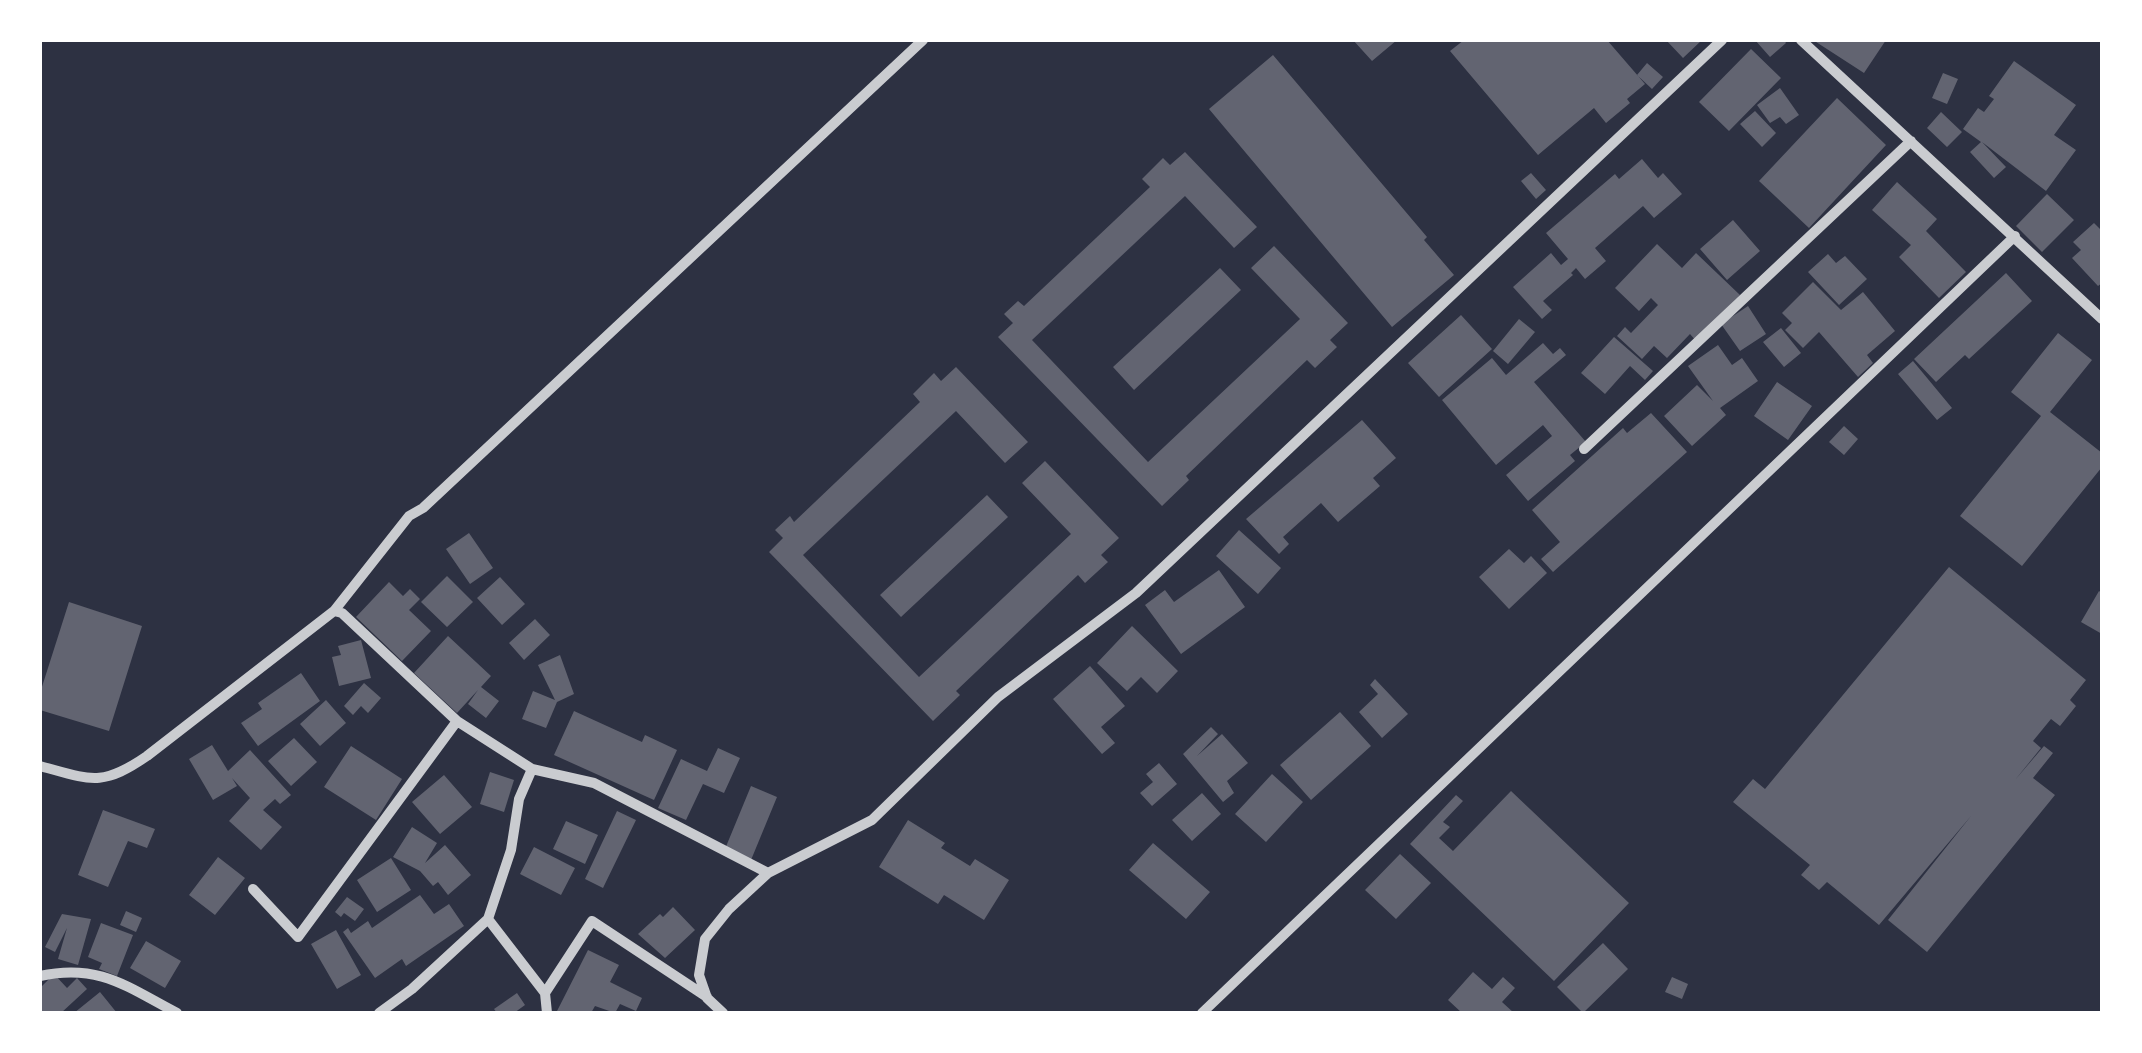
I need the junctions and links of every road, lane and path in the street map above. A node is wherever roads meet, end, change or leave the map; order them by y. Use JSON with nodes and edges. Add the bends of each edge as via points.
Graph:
{"nodes":[{"id":1,"x":923,"y":40,"type":"edge"},
{"id":2,"x":1722,"y":40,"type":"edge"},
{"id":3,"x":1800,"y":40,"type":"edge"},
{"id":4,"x":1911,"y":141,"type":"junction"},
{"id":5,"x":2014,"y":236,"type":"junction"},
{"id":6,"x":2102,"y":319,"type":"edge"},
{"id":7,"x":1584,"y":449,"type":"dead end"},
{"id":8,"x":334,"y":611,"type":"junction"},
{"id":9,"x":456,"y":721,"type":"junction"},
{"id":10,"x":40,"y":766,"type":"edge"},
{"id":11,"x":532,"y":769,"type":"junction"},
{"id":12,"x":768,"y":873,"type":"junction"},
{"id":13,"x":253,"y":890,"type":"dead end"},
{"id":14,"x":488,"y":919,"type":"junction"},
{"id":15,"x":40,"y":976,"type":"edge"},
{"id":16,"x":544,"y":993,"type":"junction"},
{"id":17,"x":707,"y":998,"type":"junction"},
{"id":18,"x":177,"y":1013,"type":"edge"},
{"id":19,"x":378,"y":1013,"type":"edge"},
{"id":20,"x":547,"y":1013,"type":"edge"},
{"id":21,"x":723,"y":1013,"type":"edge"},
{"id":22,"x":1202,"y":1013,"type":"edge"}],
"edges":[{"from":1,"to":8,"type":"street","via":[[409,516]]},
{"from":2,"to":12,"type":"street","via":[[1136,593],[998,697],[872,820]]},
{"from":3,"to":4,"type":"street"},
{"from":4,"to":5,"type":"street"},
{"from":4,"to":7,"type":"street"},
{"from":5,"to":6,"type":"street"},
{"from":5,"to":22,"type":"street"},
{"from":8,"to":9,"type":"street"},
{"from":8,"to":10,"type":"street","via":[[115,776],[94,780]]},
{"from":9,"to":11,"type":"street"},
{"from":9,"to":13,"type":"street","via":[[298,936]]},
{"from":11,"to":12,"type":"street","via":[[594,783]]},
{"from":11,"to":14,"type":"street"},
{"from":12,"to":17,"type":"street","via":[[704,939],[700,975]]},
{"from":14,"to":16,"type":"street"},
{"from":14,"to":19,"type":"street"},
{"from":15,"to":18,"type":"street","via":[[102,974]]},
{"from":16,"to":17,"type":"street","via":[[592,921]]},
{"from":16,"to":20,"type":"street"},
{"from":17,"to":21,"type":"street"}]}
